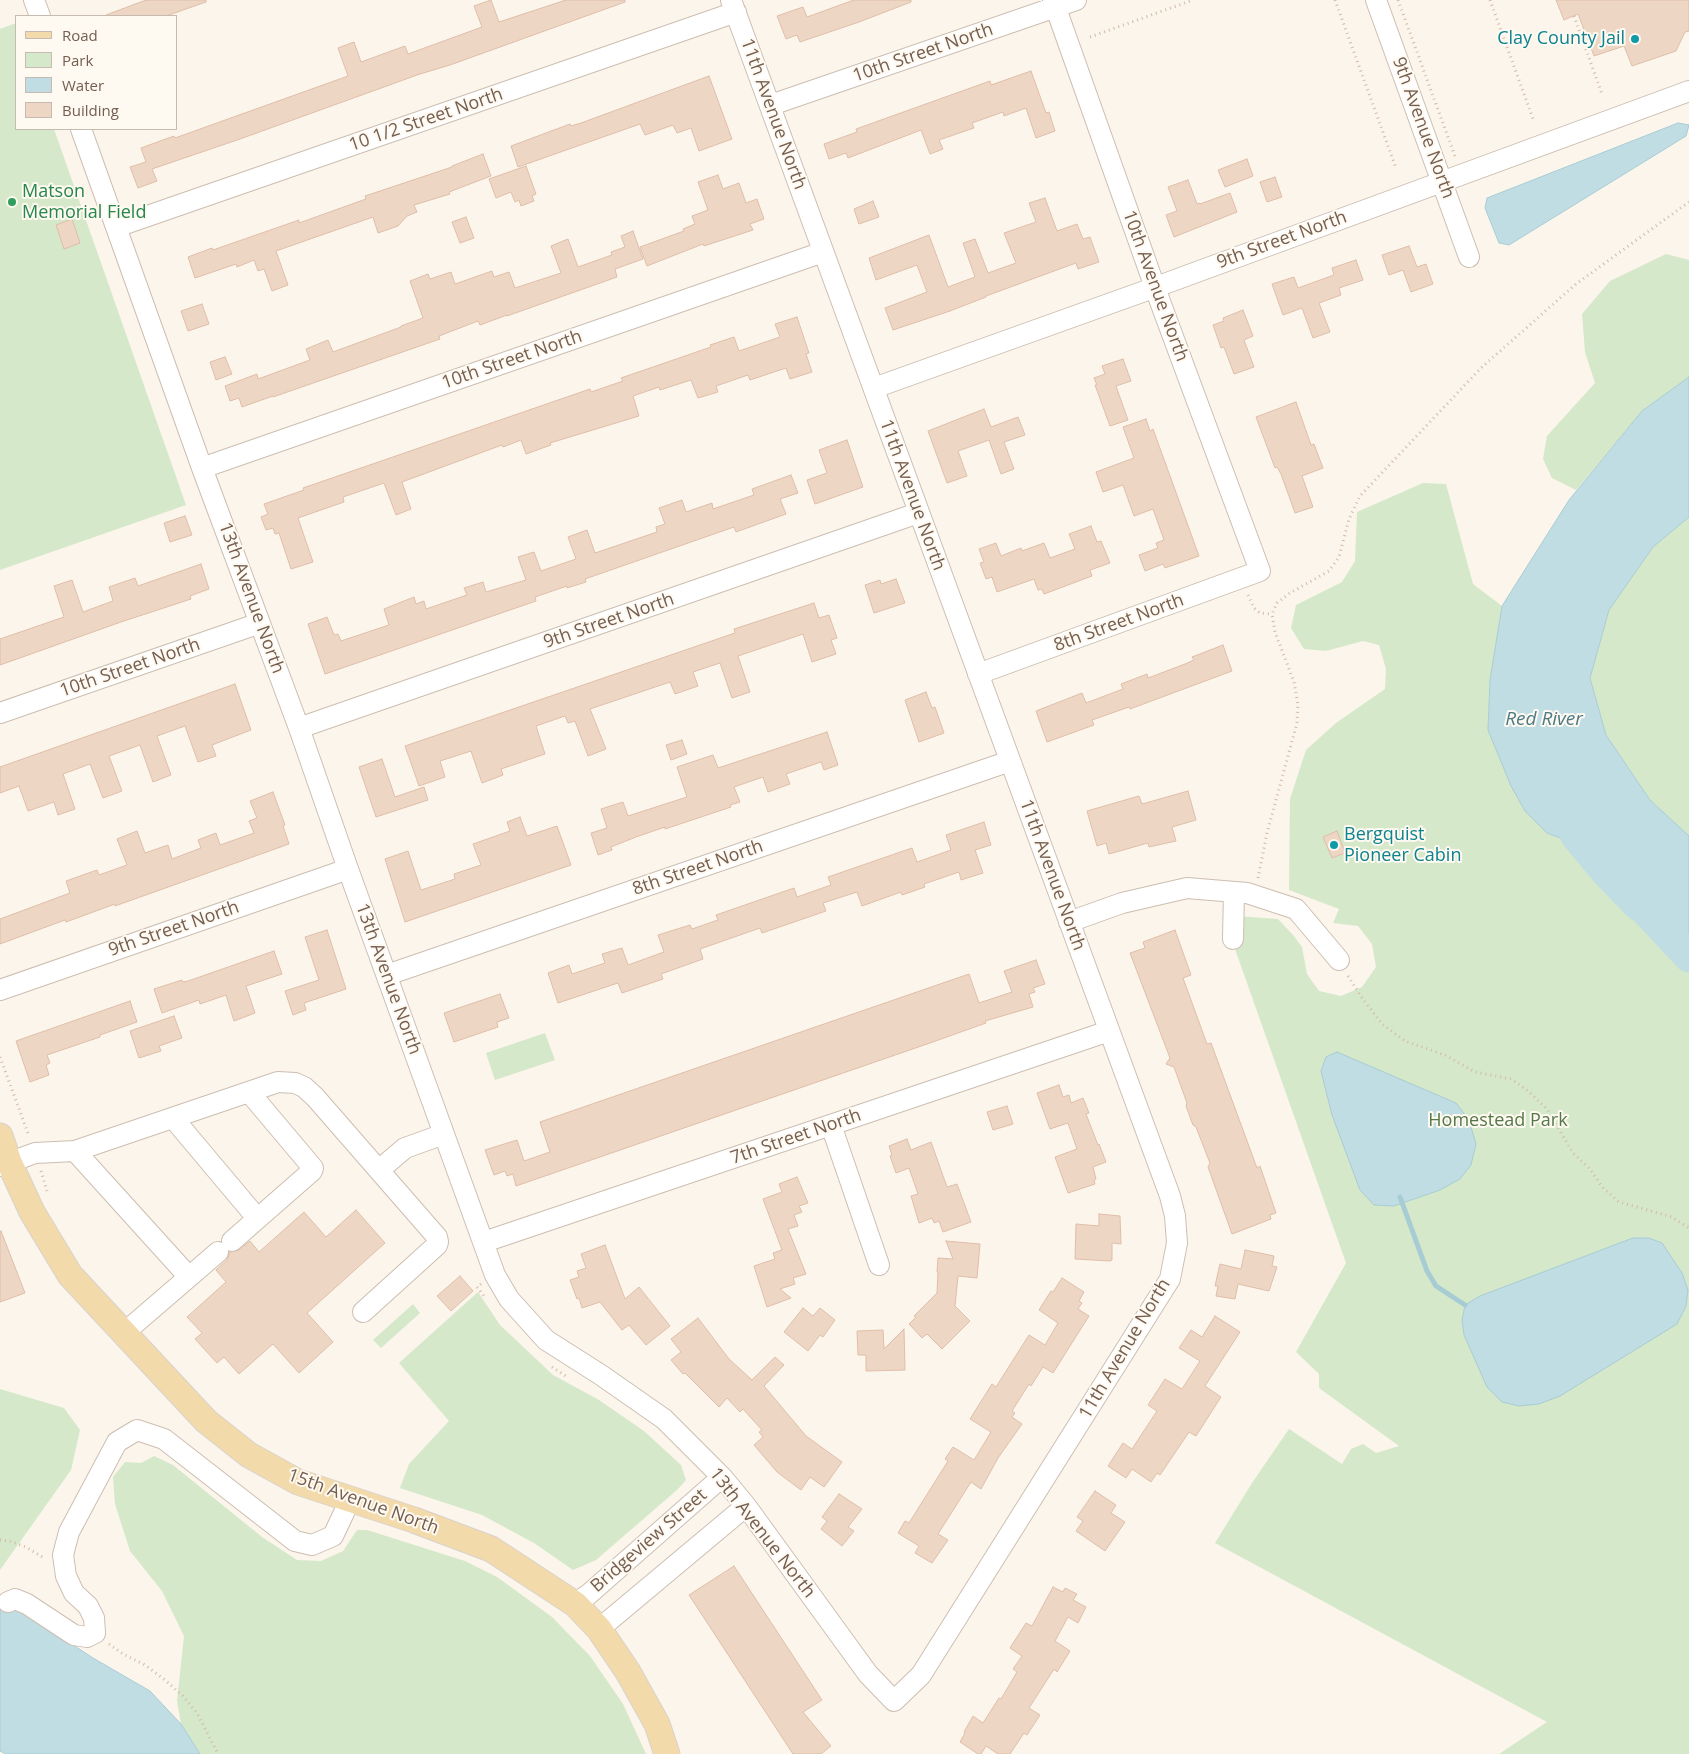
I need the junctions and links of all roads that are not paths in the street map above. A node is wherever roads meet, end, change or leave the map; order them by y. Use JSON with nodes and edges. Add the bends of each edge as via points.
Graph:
{"nodes":[{"id":1,"x":34,"y":0,"type":"edge"},
{"id":2,"x":1076,"y":0,"type":"edge"},
{"id":3,"x":1376,"y":0,"type":"edge"},
{"id":4,"x":1054,"y":4,"type":"edge"},
{"id":5,"x":734,"y":6,"type":"edge"},
{"id":6,"x":40,"y":15,"type":"edge"},
{"id":7,"x":1689,"y":91,"type":"edge"},
{"id":8,"x":771,"y":105,"type":"junction"},
{"id":9,"x":81,"y":130,"type":"edge"},
{"id":10,"x":1442,"y":181,"type":"junction"},
{"id":11,"x":116,"y":227,"type":"junction"},
{"id":12,"x":823,"y":252,"type":"junction"},
{"id":13,"x":1469,"y":257,"type":"dead end"},
{"id":14,"x":1156,"y":287,"type":"junction"},
{"id":15,"x":874,"y":388,"type":"junction"},
{"id":16,"x":202,"y":468,"type":"junction"},
{"id":17,"x":918,"y":514,"type":"junction"},
{"id":18,"x":1260,"y":571,"type":"joint"},
{"id":19,"x":260,"y":623,"type":"junction"},
{"id":20,"x":978,"y":674,"type":"junction"},
{"id":21,"x":0,"y":712,"type":"edge"},
{"id":22,"x":299,"y":728,"type":"junction"},
{"id":23,"x":1010,"y":761,"type":"junction"},
{"id":24,"x":348,"y":869,"type":"junction"},
{"id":25,"x":1234,"y":892,"type":"junction"},
{"id":26,"x":1069,"y":922,"type":"junction"},
{"id":27,"x":1233,"y":939,"type":"dead end"},
{"id":28,"x":1339,"y":960,"type":"road end"},
{"id":29,"x":387,"y":975,"type":"junction"},
{"id":30,"x":0,"y":990,"type":"edge"},
{"id":31,"x":1109,"y":1031,"type":"junction"},
{"id":32,"x":248,"y":1092,"type":"junction"},
{"id":33,"x":173,"y":1118,"type":"junction"},
{"id":34,"x":831,"y":1125,"type":"junction"},
{"id":35,"x":444,"y":1134,"type":"junction"},
{"id":36,"x":0,"y":1136,"type":"edge"},
{"id":37,"x":75,"y":1151,"type":"junction"},
{"id":38,"x":5,"y":1164,"type":"edge"},
{"id":39,"x":379,"y":1170,"type":"junction"},
{"id":40,"x":257,"y":1218,"type":"junction"},
{"id":41,"x":484,"y":1242,"type":"junction"},
{"id":42,"x":879,"y":1265,"type":"dead end"},
{"id":43,"x":189,"y":1277,"type":"junction"},
{"id":44,"x":363,"y":1312,"type":"dead end"},
{"id":45,"x":124,"y":1333,"type":"junction"},
{"id":46,"x":722,"y":1477,"type":"junction"},
{"id":47,"x":350,"y":1500,"type":"junction"},
{"id":48,"x":746,"y":1506,"type":"junction"},
{"id":49,"x":8,"y":1602,"type":"dead end"},
{"id":50,"x":575,"y":1604,"type":"junction"},
{"id":51,"x":599,"y":1629,"type":"junction"},
{"id":52,"x":894,"y":1701,"type":"joint"},
{"id":53,"x":667,"y":1754,"type":"edge"}],
"edges":[{"from":1,"to":6,"type":"street"},
{"from":2,"to":4,"type":"street","name":"10th Street North"},
{"from":3,"to":10,"type":"street","name":"9th Avenue North"},
{"from":4,"to":8,"type":"street","name":"10th Street North"},
{"from":4,"to":14,"type":"street","name":"10th Avenue North"},
{"from":5,"to":8,"type":"street","name":"11th Avenue North"},
{"from":5,"to":11,"type":"street","name":"10 1/2 Street North"},
{"from":7,"to":10,"type":"street","name":"9th Street North"},
{"from":8,"to":12,"type":"street","name":"11th Avenue North"},
{"from":9,"to":11,"type":"street","name":"13th Avenue North"},
{"from":10,"to":13,"type":"street","name":"9th Avenue North"},
{"from":10,"to":14,"type":"street","name":"9th Street North"},
{"from":11,"to":16,"type":"street","name":"13th Avenue North"},
{"from":12,"to":15,"type":"street","name":"11th Avenue North"},
{"from":12,"to":16,"type":"street","name":"10th Street North"},
{"from":14,"to":15,"type":"street","name":"9th Street North"},
{"from":14,"to":18,"type":"street","name":"10th Avenue North"},
{"from":15,"to":17,"type":"street","name":"11th Avenue North"},
{"from":16,"to":19,"type":"street","name":"13th Avenue North"},
{"from":17,"to":20,"type":"street","name":"11th Avenue North"},
{"from":17,"to":22,"type":"street","name":"9th Street North"},
{"from":18,"to":20,"type":"street","name":"8th Street North"},
{"from":19,"to":21,"type":"street","name":"10th Street North"},
{"from":19,"to":22,"type":"street","name":"13th Avenue North"},
{"from":20,"to":23,"type":"street","name":"11th Avenue North"},
{"from":22,"to":24,"type":"street","name":"13th Avenue North"},
{"from":23,"to":26,"type":"street","name":"11th Avenue North"},
{"from":23,"to":29,"type":"street","name":"8th Street North"},
{"from":24,"to":29,"type":"street","name":"13th Avenue North"},
{"from":24,"to":30,"type":"street","name":"9th Street North"},
{"from":25,"to":26,"type":"street","via":[[1187,888],[1122,903]]},
{"from":25,"to":27,"type":"street"},
{"from":25,"to":28,"type":"street","via":[[1256,894],[1296,909]]},
{"from":26,"to":31,"type":"street","name":"11th Avenue North"},
{"from":29,"to":35,"type":"street","name":"13th Avenue North"},
{"from":31,"to":34,"type":"street","name":"7th Street North"},
{"from":31,"to":52,"type":"street","name":"11th Avenue North","via":[[1175,1216],[1177,1243],[1170,1279],[921,1675]]},
{"from":32,"to":33,"type":"street"},
{"from":32,"to":39,"type":"street","via":[[278,1082],[304,1087]]},
{"from":32,"to":40,"type":"street","via":[[313,1168]]},
{"from":33,"to":37,"type":"street"},
{"from":33,"to":40,"type":"street"},
{"from":34,"to":41,"type":"street","name":"7th Street North"},
{"from":34,"to":42,"type":"street"},
{"from":35,"to":39,"type":"street","via":[[405,1148]]},
{"from":35,"to":41,"type":"street","name":"13th Avenue North"},
{"from":36,"to":38,"type":"main road","name":"15th Avenue North"},
{"from":37,"to":38,"type":"street","via":[[35,1153]]},
{"from":37,"to":43,"type":"street"},
{"from":38,"to":45,"type":"main road","name":"15th Avenue North","via":[[70,1275]]},
{"from":39,"to":44,"type":"street","via":[[438,1242]]},
{"from":40,"to":43,"type":"street"},
{"from":41,"to":46,"type":"street","name":"13th Avenue North","via":[[495,1275],[510,1299],[546,1340],[664,1419]]},
{"from":43,"to":45,"type":"street"},
{"from":45,"to":47,"type":"main road","name":"15th Avenue North","via":[[206,1421],[249,1455],[298,1482]]},
{"from":46,"to":48,"type":"street","name":"13th Avenue North"},
{"from":46,"to":50,"type":"street","name":"Bridgeview Street"},
{"from":47,"to":49,"type":"street","via":[[333,1536],[312,1545],[295,1541],[164,1439],[137,1430],[117,1442],[69,1532],[63,1555],[66,1576],[74,1593],[88,1606],[94,1618],[95,1633],[87,1637],[74,1634],[27,1604],[15,1599]]},
{"from":47,"to":50,"type":"main road","name":"15th Avenue North","via":[[491,1549]]},
{"from":48,"to":51,"type":"street","name":"Bridgeview Street"},
{"from":48,"to":52,"type":"street","name":"13th Avenue North","via":[[868,1674]]},
{"from":50,"to":51,"type":"main road","name":"15th Avenue North"},
{"from":51,"to":53,"type":"main road","name":"15th Avenue North","via":[[657,1724]]}]}
